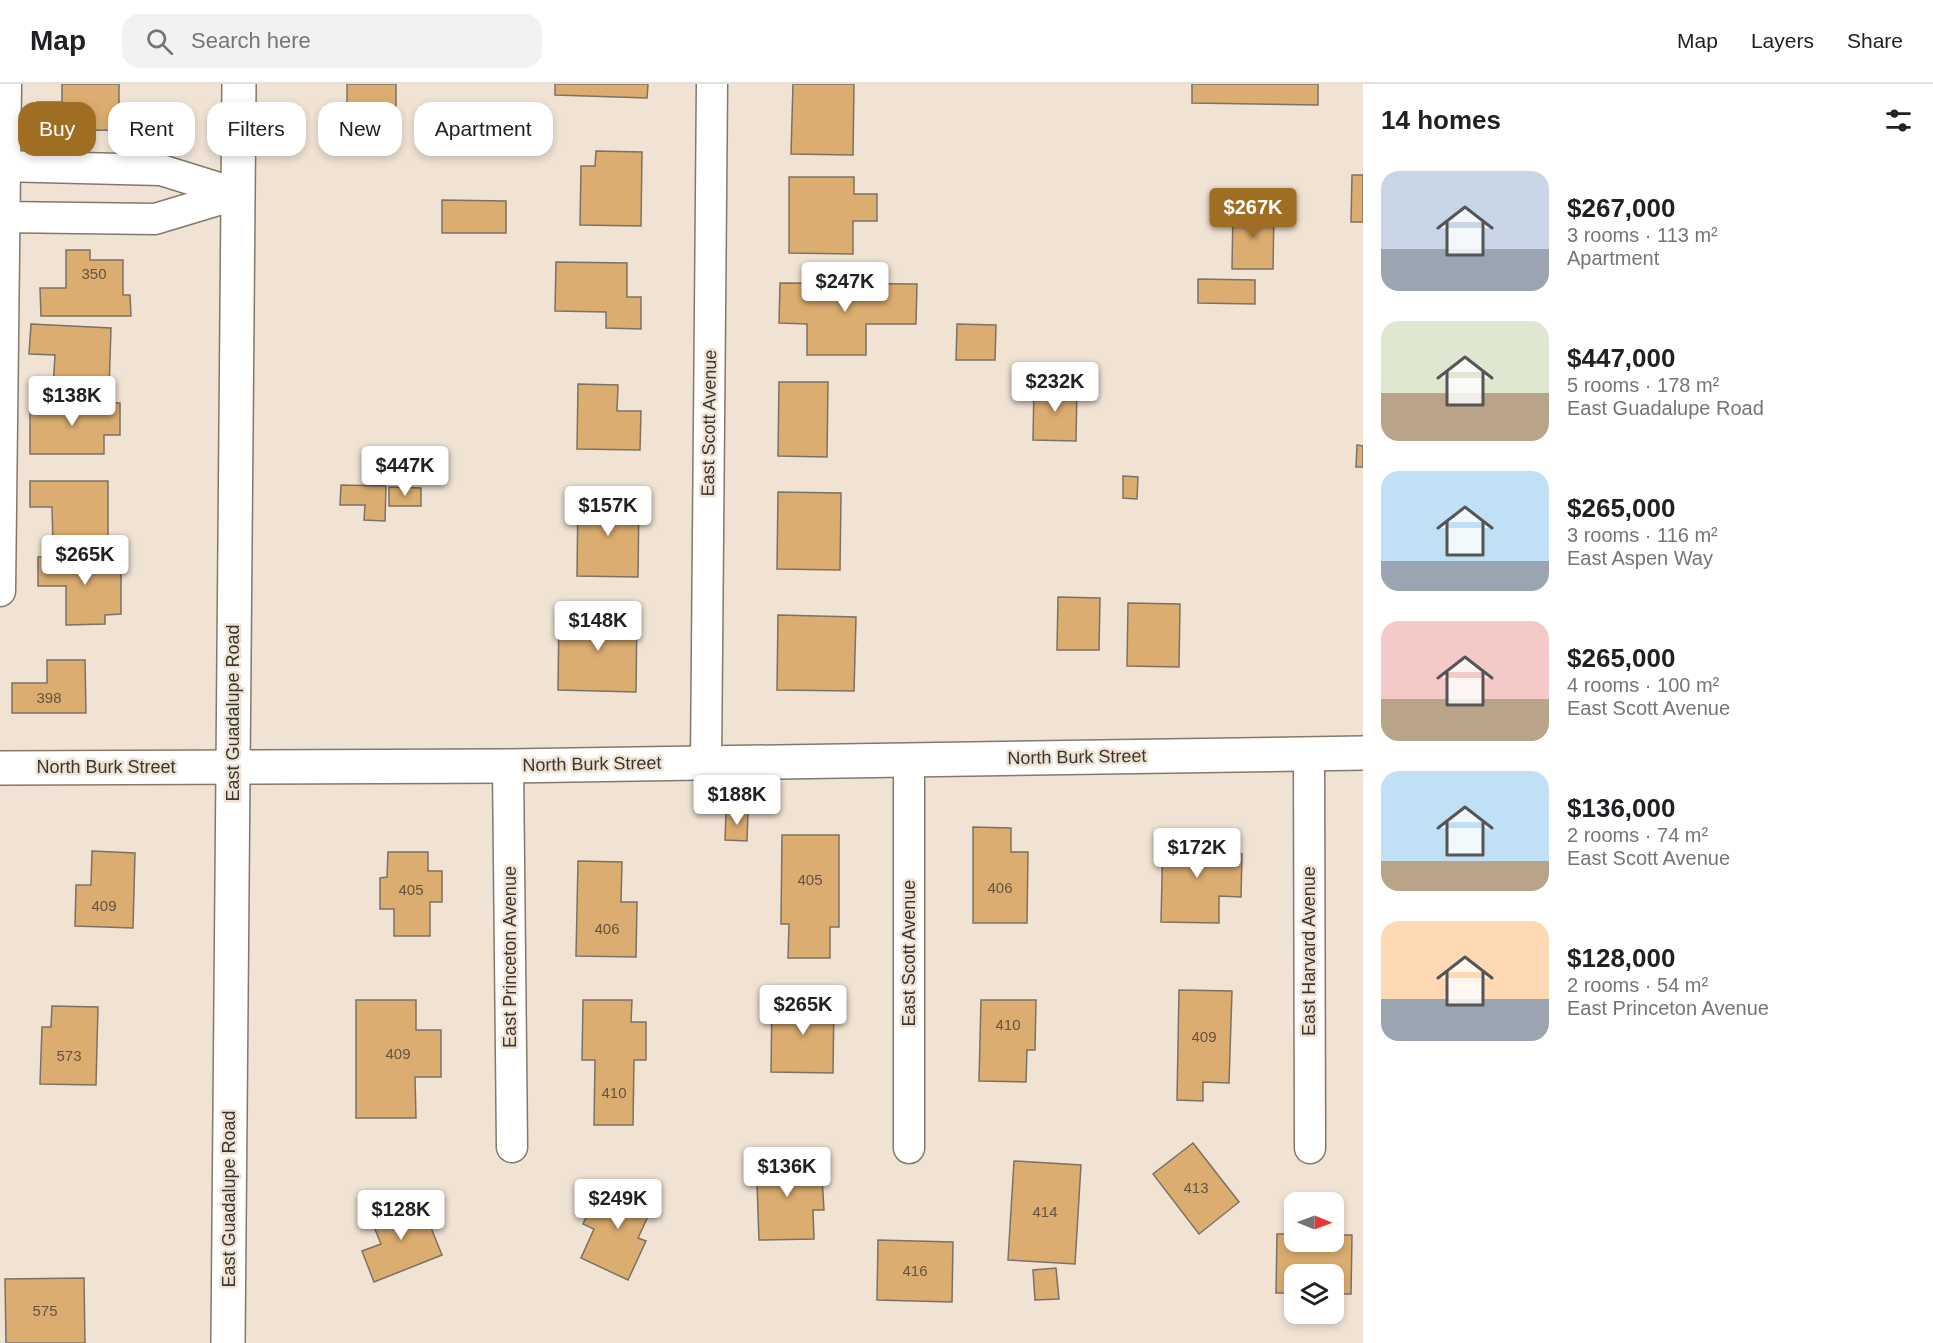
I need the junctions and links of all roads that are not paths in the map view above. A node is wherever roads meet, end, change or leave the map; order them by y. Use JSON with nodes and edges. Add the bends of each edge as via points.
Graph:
{"nodes":[{"id":1,"x":6,"y":84,"type":"edge"},
{"id":2,"x":239,"y":84,"type":"edge"},
{"id":3,"x":712,"y":84,"type":"edge"},
{"id":4,"x":2,"y":166,"type":"edge"},
{"id":5,"x":238,"y":194,"type":"junction"},
{"id":6,"x":2,"y":218,"type":"edge"},
{"id":7,"x":0,"y":591,"type":"edge"},
{"id":8,"x":1363,"y":753,"type":"edge"},
{"id":9,"x":1309,"y":754,"type":"junction"},
{"id":10,"x":909,"y":759,"type":"junction"},
{"id":11,"x":706,"y":763,"type":"junction"},
{"id":12,"x":508,"y":766,"type":"junction"},
{"id":13,"x":233,"y":767,"type":"junction"},
{"id":14,"x":0,"y":768,"type":"edge"},
{"id":15,"x":512,"y":1147,"type":"dead end"},
{"id":16,"x":909,"y":1148,"type":"dead end"},
{"id":17,"x":1310,"y":1148,"type":"dead end"},
{"id":18,"x":228,"y":1343,"type":"edge"}],
"edges":[{"from":1,"to":4,"type":"street"},
{"from":2,"to":5,"type":"street","name":"East Guadalupe Road"},
{"from":3,"to":11,"type":"street","name":"East Scott Avenue"},
{"from":4,"to":5,"type":"street","via":[[161,170]]},
{"from":4,"to":6,"type":"street"},
{"from":5,"to":6,"type":"street","via":[[155,219]]},
{"from":5,"to":13,"type":"street","name":"East Guadalupe Road"},
{"from":6,"to":7,"type":"street"},
{"from":8,"to":9,"type":"street","name":"North Burk Street"},
{"from":9,"to":10,"type":"street","name":"North Burk Street"},
{"from":9,"to":17,"type":"street","name":"East Harvard Avenue"},
{"from":10,"to":11,"type":"street","name":"North Burk Street"},
{"from":10,"to":16,"type":"street","name":"East Scott Avenue"},
{"from":11,"to":12,"type":"street","name":"North Burk Street"},
{"from":12,"to":13,"type":"street","name":"North Burk Street"},
{"from":12,"to":15,"type":"street","name":"East Princeton Avenue"},
{"from":13,"to":14,"type":"street","name":"North Burk Street"},
{"from":13,"to":18,"type":"street","name":"East Guadalupe Road"}]}
